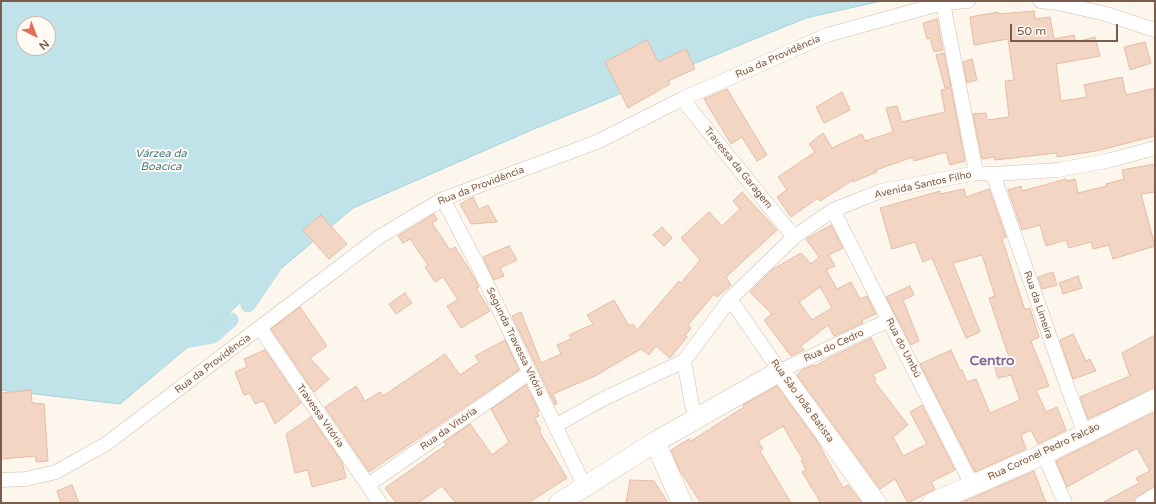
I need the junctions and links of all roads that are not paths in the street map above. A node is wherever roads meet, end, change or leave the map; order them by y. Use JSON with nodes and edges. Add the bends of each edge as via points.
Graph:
{"nodes":[{"id":1,"x":968,"y":1,"type":"edge"},
{"id":2,"x":1040,"y":1,"type":"edge"},
{"id":3,"x":943,"y":3,"type":"junction"},
{"id":4,"x":1155,"y":30,"type":"edge"},
{"id":5,"x":682,"y":99,"type":"junction"},
{"id":6,"x":1155,"y":148,"type":"edge"},
{"id":7,"x":976,"y":173,"type":"junction"},
{"id":8,"x":993,"y":174,"type":"junction"},
{"id":9,"x":443,"y":198,"type":"junction"},
{"id":10,"x":833,"y":210,"type":"junction"},
{"id":11,"x":794,"y":237,"type":"junction"},
{"id":12,"x":730,"y":299,"type":"junction"},
{"id":13,"x":889,"y":320,"type":"junction"},
{"id":14,"x":260,"y":328,"type":"junction"},
{"id":15,"x":684,"y":361,"type":"junction"},
{"id":16,"x":780,"y":371,"type":"junction"},
{"id":17,"x":530,"y":373,"type":"junction"},
{"id":18,"x":1155,"y":399,"type":"edge"},
{"id":19,"x":696,"y":418,"type":"junction"},
{"id":20,"x":555,"y":426,"type":"junction"},
{"id":21,"x":1085,"y":434,"type":"junction"},
{"id":22,"x":654,"y":442,"type":"junction"},
{"id":23,"x":1044,"y":454,"type":"junction"},
{"id":24,"x":1,"y":480,"type":"edge"},
{"id":25,"x":368,"y":485,"type":"junction"},
{"id":26,"x":972,"y":485,"type":"junction"},
{"id":27,"x":585,"y":487,"type":"junction"},
{"id":28,"x":1155,"y":495,"type":"edge"},
{"id":29,"x":380,"y":503,"type":"edge"},
{"id":30,"x":559,"y":503,"type":"edge"},
{"id":31,"x":682,"y":503,"type":"edge"},
{"id":32,"x":876,"y":503,"type":"edge"},
{"id":33,"x":932,"y":503,"type":"edge"},
{"id":34,"x":1066,"y":503,"type":"edge"},
{"id":35,"x":1142,"y":503,"type":"edge"}],
"edges":[{"from":1,"to":3,"type":"street","name":"Rua da Providência"},
{"from":2,"to":4,"type":"street","via":[[1106,14]]},
{"from":3,"to":5,"type":"street","name":"Rua da Providência","via":[[827,35]]},
{"from":3,"to":7,"type":"street"},
{"from":5,"to":9,"type":"street","name":"Rua da Providência","via":[[597,142]]},
{"from":5,"to":11,"type":"street","name":"Travessa da Garagem"},
{"from":6,"to":8,"type":"street","name":"Avenida Santos Filho","via":[[1058,170]]},
{"from":7,"to":8,"type":"street","name":"Avenida Santos Filho"},
{"from":7,"to":10,"type":"street","name":"Avenida Santos Filho","via":[[881,191]]},
{"from":8,"to":21,"type":"street","name":"Rua da Limeira"},
{"from":9,"to":14,"type":"street","name":"Rua da Providência","via":[[379,237]]},
{"from":9,"to":17,"type":"street","name":"Segunda Travessa Vitória"},
{"from":10,"to":11,"type":"street","name":"Avenida Santos Filho"},
{"from":10,"to":13,"type":"street","name":"Rua do Umbú"},
{"from":11,"to":12,"type":"street","name":"Avenida Santos Filho"},
{"from":12,"to":15,"type":"street","name":"Avenida Santos Filho"},
{"from":12,"to":16,"type":"street","name":"Rua São João Batista"},
{"from":13,"to":16,"type":"street","name":"Rua do Cedro"},
{"from":13,"to":26,"type":"street","name":"Rua do Umbú"},
{"from":14,"to":24,"type":"street","name":"Rua da Providência","via":[[106,444],[56,472],[26,479]]},
{"from":14,"to":25,"type":"street","name":"Travessa Vitória"},
{"from":15,"to":19,"type":"street"},
{"from":15,"to":20,"type":"street","via":[[603,398]]},
{"from":16,"to":19,"type":"street"},
{"from":16,"to":32,"type":"street","name":"Rua São João Batista"},
{"from":17,"to":20,"type":"street","name":"Segunda Travessa Vitória"},
{"from":17,"to":25,"type":"street","name":"Rua da Vitória"},
{"from":18,"to":21,"type":"street","name":"Rua Coronel Pedro Falcão"},
{"from":19,"to":22,"type":"street"},
{"from":20,"to":27,"type":"street","name":"Segunda Travessa Vitória"},
{"from":21,"to":23,"type":"street","name":"Rua Coronel Pedro Falcão"},
{"from":22,"to":27,"type":"street"},
{"from":22,"to":31,"type":"street"},
{"from":23,"to":26,"type":"street","name":"Rua Coronel Pedro Falcão"},
{"from":23,"to":34,"type":"street"},
{"from":25,"to":29,"type":"street","name":"Travessa Vitória"},
{"from":26,"to":33,"type":"street","name":"Rua Coronel Pedro Falcão"},
{"from":27,"to":30,"type":"street"},
{"from":28,"to":35,"type":"street"}]}
